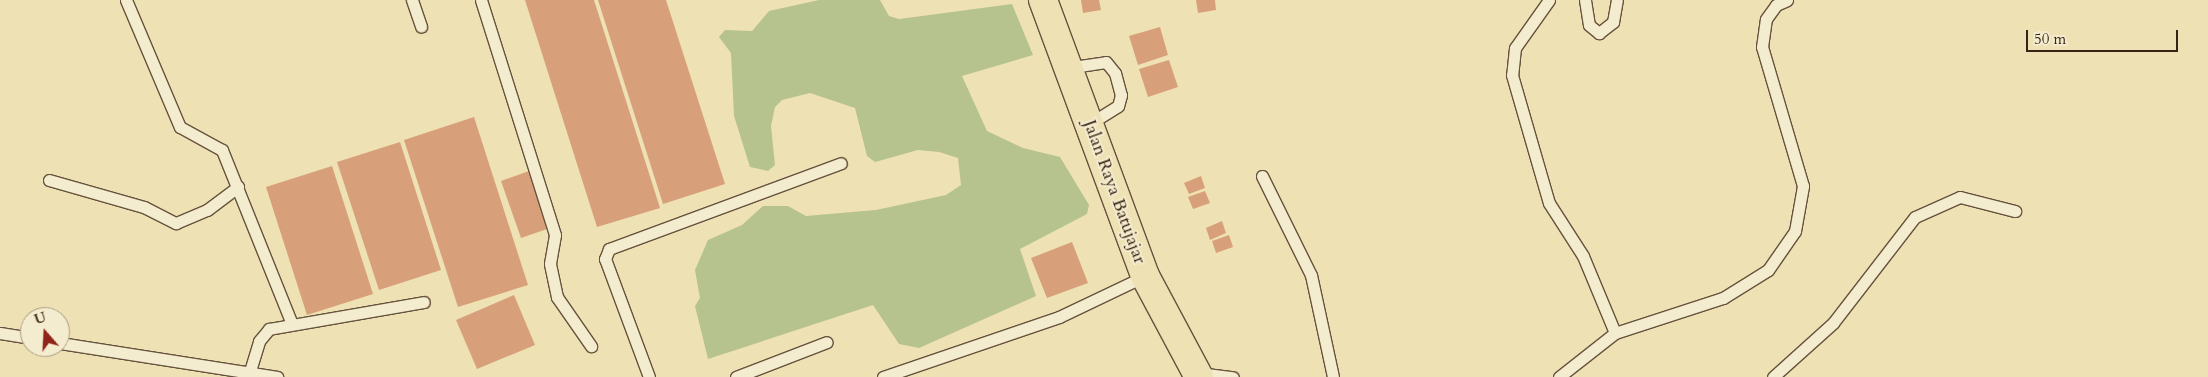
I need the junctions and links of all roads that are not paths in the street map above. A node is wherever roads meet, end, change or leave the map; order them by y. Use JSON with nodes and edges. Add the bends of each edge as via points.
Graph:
{"nodes":[{"id":1,"x":126,"y":0,"type":"edge"},
{"id":2,"x":412,"y":0,"type":"edge"},
{"id":3,"x":481,"y":0,"type":"edge"},
{"id":4,"x":1043,"y":0,"type":"edge"},
{"id":5,"x":1549,"y":0,"type":"edge"},
{"id":6,"x":1585,"y":0,"type":"edge"},
{"id":7,"x":1617,"y":0,"type":"edge"},
{"id":8,"x":1787,"y":0,"type":"edge"},
{"id":9,"x":421,"y":26,"type":"dead end"},
{"id":10,"x":1066,"y":68,"type":"junction"},
{"id":11,"x":1090,"y":124,"type":"junction"},
{"id":12,"x":841,"y":163,"type":"dead end"},
{"id":13,"x":1262,"y":176,"type":"dead end"},
{"id":14,"x":49,"y":180,"type":"dead end"},
{"id":15,"x":238,"y":187,"type":"junction"},
{"id":16,"x":2015,"y":211,"type":"dead end"},
{"id":17,"x":1145,"y":276,"type":"junction"},
{"id":18,"x":424,"y":302,"type":"dead end"},
{"id":19,"x":291,"y":322,"type":"junction"},
{"id":20,"x":0,"y":333,"type":"edge"},
{"id":21,"x":1615,"y":333,"type":"junction"},
{"id":22,"x":20,"y":336,"type":"edge"},
{"id":23,"x":826,"y":342,"type":"dead end"},
{"id":24,"x":70,"y":345,"type":"edge"},
{"id":25,"x":591,"y":346,"type":"dead end"},
{"id":26,"x":250,"y":371,"type":"junction"},
{"id":27,"x":210,"y":373,"type":"edge"},
{"id":28,"x":1197,"y":375,"type":"edge"},
{"id":29,"x":277,"y":377,"type":"edge"},
{"id":30,"x":649,"y":377,"type":"edge"},
{"id":31,"x":736,"y":377,"type":"edge"},
{"id":32,"x":883,"y":377,"type":"edge"},
{"id":33,"x":1233,"y":377,"type":"edge"},
{"id":34,"x":1333,"y":377,"type":"edge"},
{"id":35,"x":1559,"y":377,"type":"edge"},
{"id":36,"x":1773,"y":377,"type":"edge"}],
"edges":[{"from":1,"to":15,"type":"lane","via":[[173,116],[184,132],[215,143]]},
{"from":2,"to":9,"type":"lane"},
{"from":3,"to":25,"type":"lane","via":[[555,235],[550,264],[557,297]]},
{"from":4,"to":10,"type":"highway","name":"Jalan Raya Batujajar"},
{"from":5,"to":21,"type":"lane","via":[[1515,48],[1512,75],[1549,203],[1582,256]]},
{"from":6,"to":7,"type":"lane","via":[[1588,25],[1599,32],[1613,22]]},
{"from":8,"to":21,"type":"lane","via":[[1766,19],[1762,47],[1803,186],[1795,231],[1768,270],[1723,298]]},
{"from":10,"to":11,"type":"highway","name":"Jalan Raya Batujajar"},
{"from":10,"to":11,"type":"lane","via":[[1089,61],[1106,62],[1115,73],[1121,95],[1118,106]]},
{"from":11,"to":17,"type":"highway","name":"Jalan Raya Batujajar"},
{"from":12,"to":30,"type":"lane","via":[[609,249],[605,259]]},
{"from":13,"to":34,"type":"lane","via":[[1311,275]]},
{"from":14,"to":15,"type":"lane","via":[[144,207],[176,222],[207,210]]},
{"from":15,"to":19,"type":"lane"},
{"from":16,"to":36,"type":"lane","via":[[1960,197],[1915,217],[1833,324]]},
{"from":17,"to":28,"type":"highway","name":"Jalan Raya Batujajar"},
{"from":17,"to":32,"type":"lane","via":[[1059,317]]},
{"from":18,"to":19,"type":"lane"},
{"from":19,"to":26,"type":"lane","via":[[262,335]]},
{"from":20,"to":22,"type":"lane"},
{"from":21,"to":35,"type":"lane"},
{"from":23,"to":31,"type":"lane"},
{"from":24,"to":27,"type":"lane"},
{"from":26,"to":27,"type":"lane"},
{"from":26,"to":29,"type":"lane"},
{"from":28,"to":33,"type":"lane"}]}
